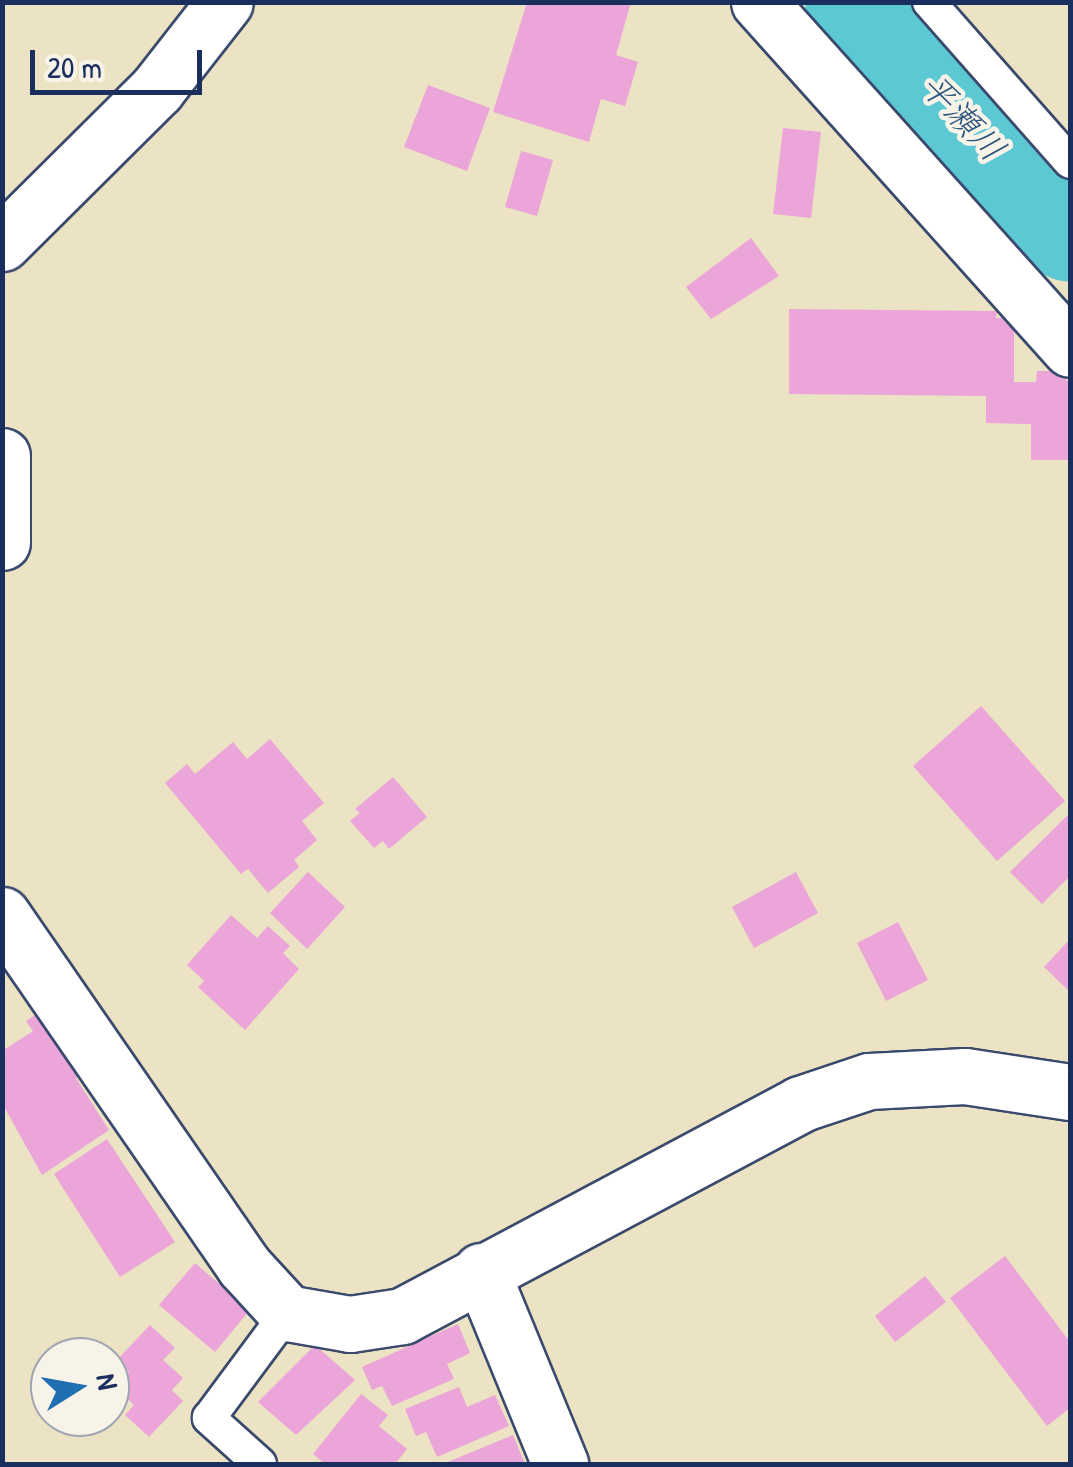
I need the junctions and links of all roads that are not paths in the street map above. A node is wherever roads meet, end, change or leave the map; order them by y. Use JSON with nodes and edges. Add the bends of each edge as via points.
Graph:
{"nodes":[{"id":1,"x":225,"y":2,"type":"edge"},
{"id":2,"x":758,"y":2,"type":"edge"},
{"id":3,"x":929,"y":2,"type":"edge"},
{"id":4,"x":1070,"y":162,"type":"edge"},
{"id":5,"x":2,"y":242,"type":"edge"},
{"id":6,"x":1070,"y":350,"type":"edge"},
{"id":7,"x":2,"y":456,"type":"edge"},
{"id":8,"x":2,"y":542,"type":"edge"},
{"id":9,"x":2,"y":915,"type":"edge"},
{"id":10,"x":1070,"y":1092,"type":"edge"},
{"id":11,"x":481,"y":1270,"type":"junction"},
{"id":12,"x":287,"y":1313,"type":"junction"},
{"id":13,"x":260,"y":1464,"type":"edge"},
{"id":14,"x":560,"y":1464,"type":"edge"}],
"edges":[{"from":1,"to":5,"type":"street","via":[[158,88]]},
{"from":2,"to":6,"type":"street"},
{"from":3,"to":4,"type":"lane"},
{"from":7,"to":8,"type":"street"},
{"from":9,"to":12,"type":"street","via":[[210,1224]]},
{"from":10,"to":11,"type":"street","via":[[965,1076],[869,1080],[800,1104]]},
{"from":11,"to":12,"type":"street","via":[[402,1316],[350,1324]]},
{"from":11,"to":14,"type":"street"},
{"from":12,"to":13,"type":"lane","via":[[209,1418]]}]}
